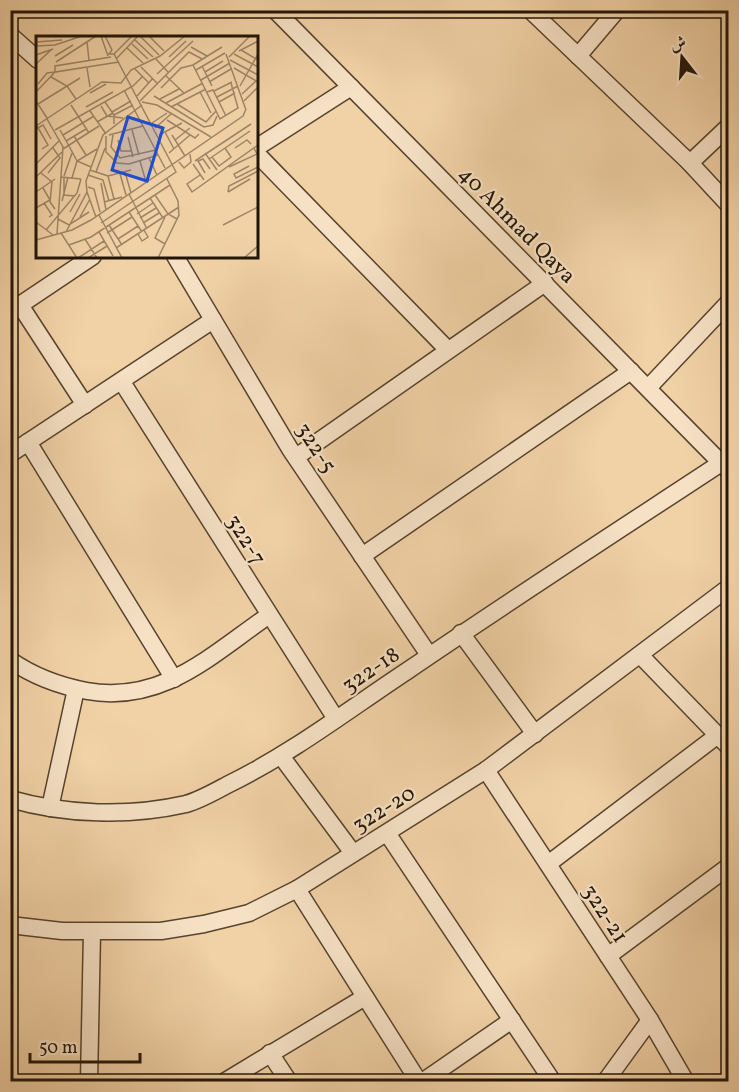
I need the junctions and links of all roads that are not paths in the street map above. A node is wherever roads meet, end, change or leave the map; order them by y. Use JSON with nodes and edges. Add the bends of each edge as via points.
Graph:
{"nodes":[{"id":1,"x":275,"y":10,"type":"edge"},
{"id":2,"x":530,"y":10,"type":"edge"},
{"id":3,"x":616,"y":10,"type":"edge"},
{"id":4,"x":10,"y":35,"type":"edge"},
{"id":5,"x":578,"y":56,"type":"junction"},
{"id":6,"x":36,"y":58,"type":"edge"},
{"id":7,"x":351,"y":87,"type":"junction"},
{"id":8,"x":729,"y":127,"type":"edge"},
{"id":9,"x":258,"y":150,"type":"edge"},
{"id":10,"x":258,"y":153,"type":"edge"},
{"id":11,"x":690,"y":164,"type":"junction"},
{"id":12,"x":729,"y":204,"type":"edge"},
{"id":13,"x":90,"y":258,"type":"edge"},
{"id":14,"x":177,"y":258,"type":"edge"},
{"id":15,"x":545,"y":283,"type":"junction"},
{"id":16,"x":729,"y":303,"type":"edge"},
{"id":17,"x":15,"y":308,"type":"edge"},
{"id":18,"x":213,"y":320,"type":"junction"},
{"id":19,"x":448,"y":350,"type":"junction"},
{"id":20,"x":631,"y":371,"type":"junction"},
{"id":21,"x":122,"y":382,"type":"junction"},
{"id":22,"x":648,"y":387,"type":"junction"},
{"id":23,"x":85,"y":405,"type":"junction"},
{"id":24,"x":28,"y":442,"type":"junction"},
{"id":25,"x":10,"y":454,"type":"edge"},
{"id":26,"x":296,"y":457,"type":"junction"},
{"id":27,"x":725,"y":467,"type":"edge"},
{"id":28,"x":362,"y":556,"type":"junction"},
{"id":29,"x":729,"y":588,"type":"edge"},
{"id":30,"x":270,"y":618,"type":"junction"},
{"id":31,"x":461,"y":633,"type":"junction"},
{"id":32,"x":429,"y":655,"type":"junction"},
{"id":33,"x":640,"y":656,"type":"junction"},
{"id":34,"x":10,"y":660,"type":"edge"},
{"id":35,"x":174,"y":679,"type":"junction"},
{"id":36,"x":76,"y":689,"type":"junction"},
{"id":37,"x":336,"y":719,"type":"junction"},
{"id":38,"x":535,"y":734,"type":"junction"},
{"id":39,"x":723,"y":741,"type":"edge"},
{"id":40,"x":281,"y":756,"type":"junction"},
{"id":41,"x":486,"y":770,"type":"junction"},
{"id":42,"x":10,"y":799,"type":"edge"},
{"id":43,"x":50,"y":808,"type":"junction"},
{"id":44,"x":387,"y":832,"type":"junction"},
{"id":45,"x":353,"y":854,"type":"junction"},
{"id":46,"x":548,"y":864,"type":"junction"},
{"id":47,"x":729,"y":867,"type":"edge"},
{"id":48,"x":297,"y":889,"type":"junction"},
{"id":49,"x":10,"y":925,"type":"edge"},
{"id":50,"x":92,"y":932,"type":"junction"},
{"id":51,"x":608,"y":956,"type":"junction"},
{"id":52,"x":365,"y":997,"type":"junction"},
{"id":53,"x":512,"y":1020,"type":"junction"},
{"id":54,"x":650,"y":1020,"type":"junction"},
{"id":55,"x":270,"y":1053,"type":"junction"},
{"id":56,"x":89,"y":1082,"type":"edge"},
{"id":57,"x":224,"y":1082,"type":"edge"},
{"id":58,"x":289,"y":1082,"type":"edge"},
{"id":59,"x":420,"y":1082,"type":"edge"},
{"id":60,"x":553,"y":1082,"type":"edge"},
{"id":61,"x":604,"y":1082,"type":"edge"},
{"id":62,"x":686,"y":1082,"type":"edge"}],
"edges":[{"from":1,"to":7,"type":"street","name":"40 Ahmad Qaya"},
{"from":2,"to":5,"type":"street"},
{"from":3,"to":5,"type":"street"},
{"from":4,"to":6,"type":"street"},
{"from":5,"to":11,"type":"street"},
{"from":7,"to":9,"type":"street"},
{"from":7,"to":15,"type":"street","name":"40 Ahmad Qaya"},
{"from":8,"to":11,"type":"street"},
{"from":10,"to":19,"type":"street"},
{"from":11,"to":12,"type":"street"},
{"from":13,"to":17,"type":"street"},
{"from":14,"to":18,"type":"street","name":"322-5"},
{"from":15,"to":19,"type":"street"},
{"from":15,"to":20,"type":"street","name":"40 Ahmad Qaya"},
{"from":16,"to":22,"type":"street"},
{"from":17,"to":23,"type":"street"},
{"from":18,"to":21,"type":"street"},
{"from":18,"to":26,"type":"street","name":"322-5"},
{"from":19,"to":26,"type":"street"},
{"from":20,"to":22,"type":"street","name":"40 Ahmad Qaya"},
{"from":20,"to":28,"type":"street"},
{"from":21,"to":23,"type":"street"},
{"from":21,"to":30,"type":"street","name":"322-7"},
{"from":22,"to":27,"type":"street","name":"40 Ahmad Qaya"},
{"from":23,"to":24,"type":"street"},
{"from":24,"to":25,"type":"street"},
{"from":24,"to":35,"type":"street"},
{"from":26,"to":28,"type":"street","name":"322-5"},
{"from":27,"to":31,"type":"street","name":"322-18"},
{"from":28,"to":32,"type":"street","name":"322-5"},
{"from":29,"to":33,"type":"street","name":"322-20"},
{"from":30,"to":35,"type":"street"},
{"from":30,"to":37,"type":"street","name":"322-7"},
{"from":31,"to":32,"type":"street","name":"322-18"},
{"from":31,"to":38,"type":"street"},
{"from":32,"to":37,"type":"street","name":"322-18"},
{"from":33,"to":38,"type":"street","name":"322-20"},
{"from":33,"to":39,"type":"street"},
{"from":34,"to":36,"type":"street","via":[[48,680]]},
{"from":35,"to":36,"type":"street","via":[[121,694]]},
{"from":36,"to":43,"type":"street"},
{"from":37,"to":40,"type":"street","name":"322-18"},
{"from":38,"to":41,"type":"street","name":"322-20"},
{"from":39,"to":46,"type":"street"},
{"from":40,"to":43,"type":"street","name":"322-18","via":[[187,803],[129,811]]},
{"from":40,"to":45,"type":"street"},
{"from":41,"to":44,"type":"street","name":"322-20"},
{"from":41,"to":46,"type":"street","name":"322-21"},
{"from":42,"to":43,"type":"street","name":"322-18"},
{"from":44,"to":45,"type":"street","name":"322-20"},
{"from":44,"to":53,"type":"street"},
{"from":45,"to":48,"type":"street","name":"322-20"},
{"from":46,"to":51,"type":"street","name":"322-21"},
{"from":47,"to":51,"type":"street"},
{"from":48,"to":50,"type":"street","name":"322-20","via":[[249,912],[204,924],[161,932]]},
{"from":48,"to":52,"type":"street"},
{"from":49,"to":50,"type":"street","name":"322-20"},
{"from":50,"to":56,"type":"street"},
{"from":51,"to":54,"type":"street","name":"322-21"},
{"from":52,"to":55,"type":"street"},
{"from":52,"to":59,"type":"street"},
{"from":53,"to":59,"type":"street"},
{"from":53,"to":60,"type":"street"},
{"from":54,"to":61,"type":"street"},
{"from":54,"to":62,"type":"street","name":"322-21"},
{"from":55,"to":57,"type":"street"},
{"from":55,"to":58,"type":"street"}]}
